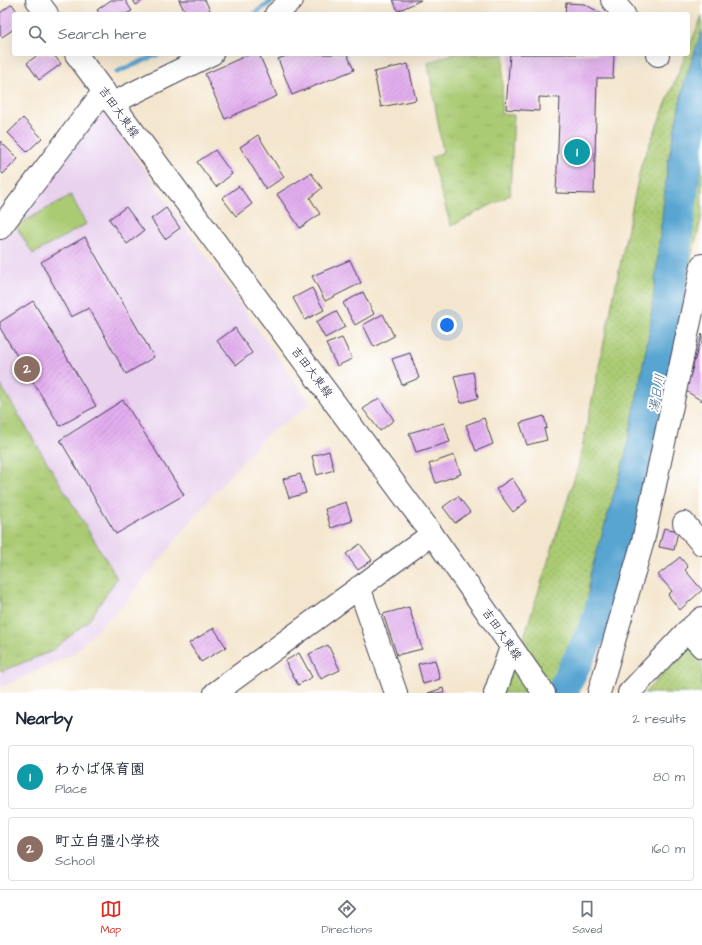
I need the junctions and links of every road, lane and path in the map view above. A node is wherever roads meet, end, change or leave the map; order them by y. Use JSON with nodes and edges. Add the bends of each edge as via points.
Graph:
{"nodes":[{"id":1,"x":37,"y":0,"type":"edge"},
{"id":2,"x":292,"y":0,"type":"edge"},
{"id":3,"x":612,"y":0,"type":"edge"},
{"id":4,"x":46,"y":12,"type":"edge"},
{"id":5,"x":278,"y":12,"type":"edge"},
{"id":6,"x":622,"y":12,"type":"edge"},
{"id":7,"x":77,"y":56,"type":"edge"},
{"id":8,"x":207,"y":56,"type":"edge"},
{"id":9,"x":108,"y":97,"type":"junction"},
{"id":10,"x":0,"y":228,"type":"edge"},
{"id":11,"x":701,"y":275,"type":"edge"},
{"id":12,"x":684,"y":522,"type":"dead end"},
{"id":13,"x":432,"y":534,"type":"junction"},
{"id":14,"x":702,"y":544,"type":"edge"},
{"id":15,"x":359,"y":587,"type":"junction"},
{"id":16,"x":694,"y":625,"type":"edge"},
{"id":17,"x":702,"y":647,"type":"edge"},
{"id":18,"x":514,"y":651,"type":"junction"},
{"id":19,"x":215,"y":693,"type":"edge"},
{"id":20,"x":396,"y":693,"type":"edge"},
{"id":21,"x":495,"y":693,"type":"edge"},
{"id":22,"x":544,"y":693,"type":"edge"},
{"id":23,"x":599,"y":693,"type":"edge"},
{"id":24,"x":629,"y":693,"type":"edge"}],
"edges":[{"from":1,"to":4,"type":"street"},
{"from":2,"to":5,"type":"street"},
{"from":3,"to":6,"type":"street"},
{"from":7,"to":9,"type":"street","name":"吉田大東線"},
{"from":8,"to":9,"type":"street"},
{"from":9,"to":10,"type":"street"},
{"from":9,"to":13,"type":"street","name":"吉田大東線"},
{"from":11,"to":23,"type":"street","via":[[643,541]]},
{"from":12,"to":14,"type":"street"},
{"from":13,"to":15,"type":"street"},
{"from":13,"to":18,"type":"street","name":"吉田大東線"},
{"from":15,"to":19,"type":"street"},
{"from":15,"to":20,"type":"street"},
{"from":16,"to":17,"type":"street"},
{"from":16,"to":24,"type":"street"},
{"from":18,"to":21,"type":"street"},
{"from":18,"to":22,"type":"street","name":"吉田大東線"}]}
